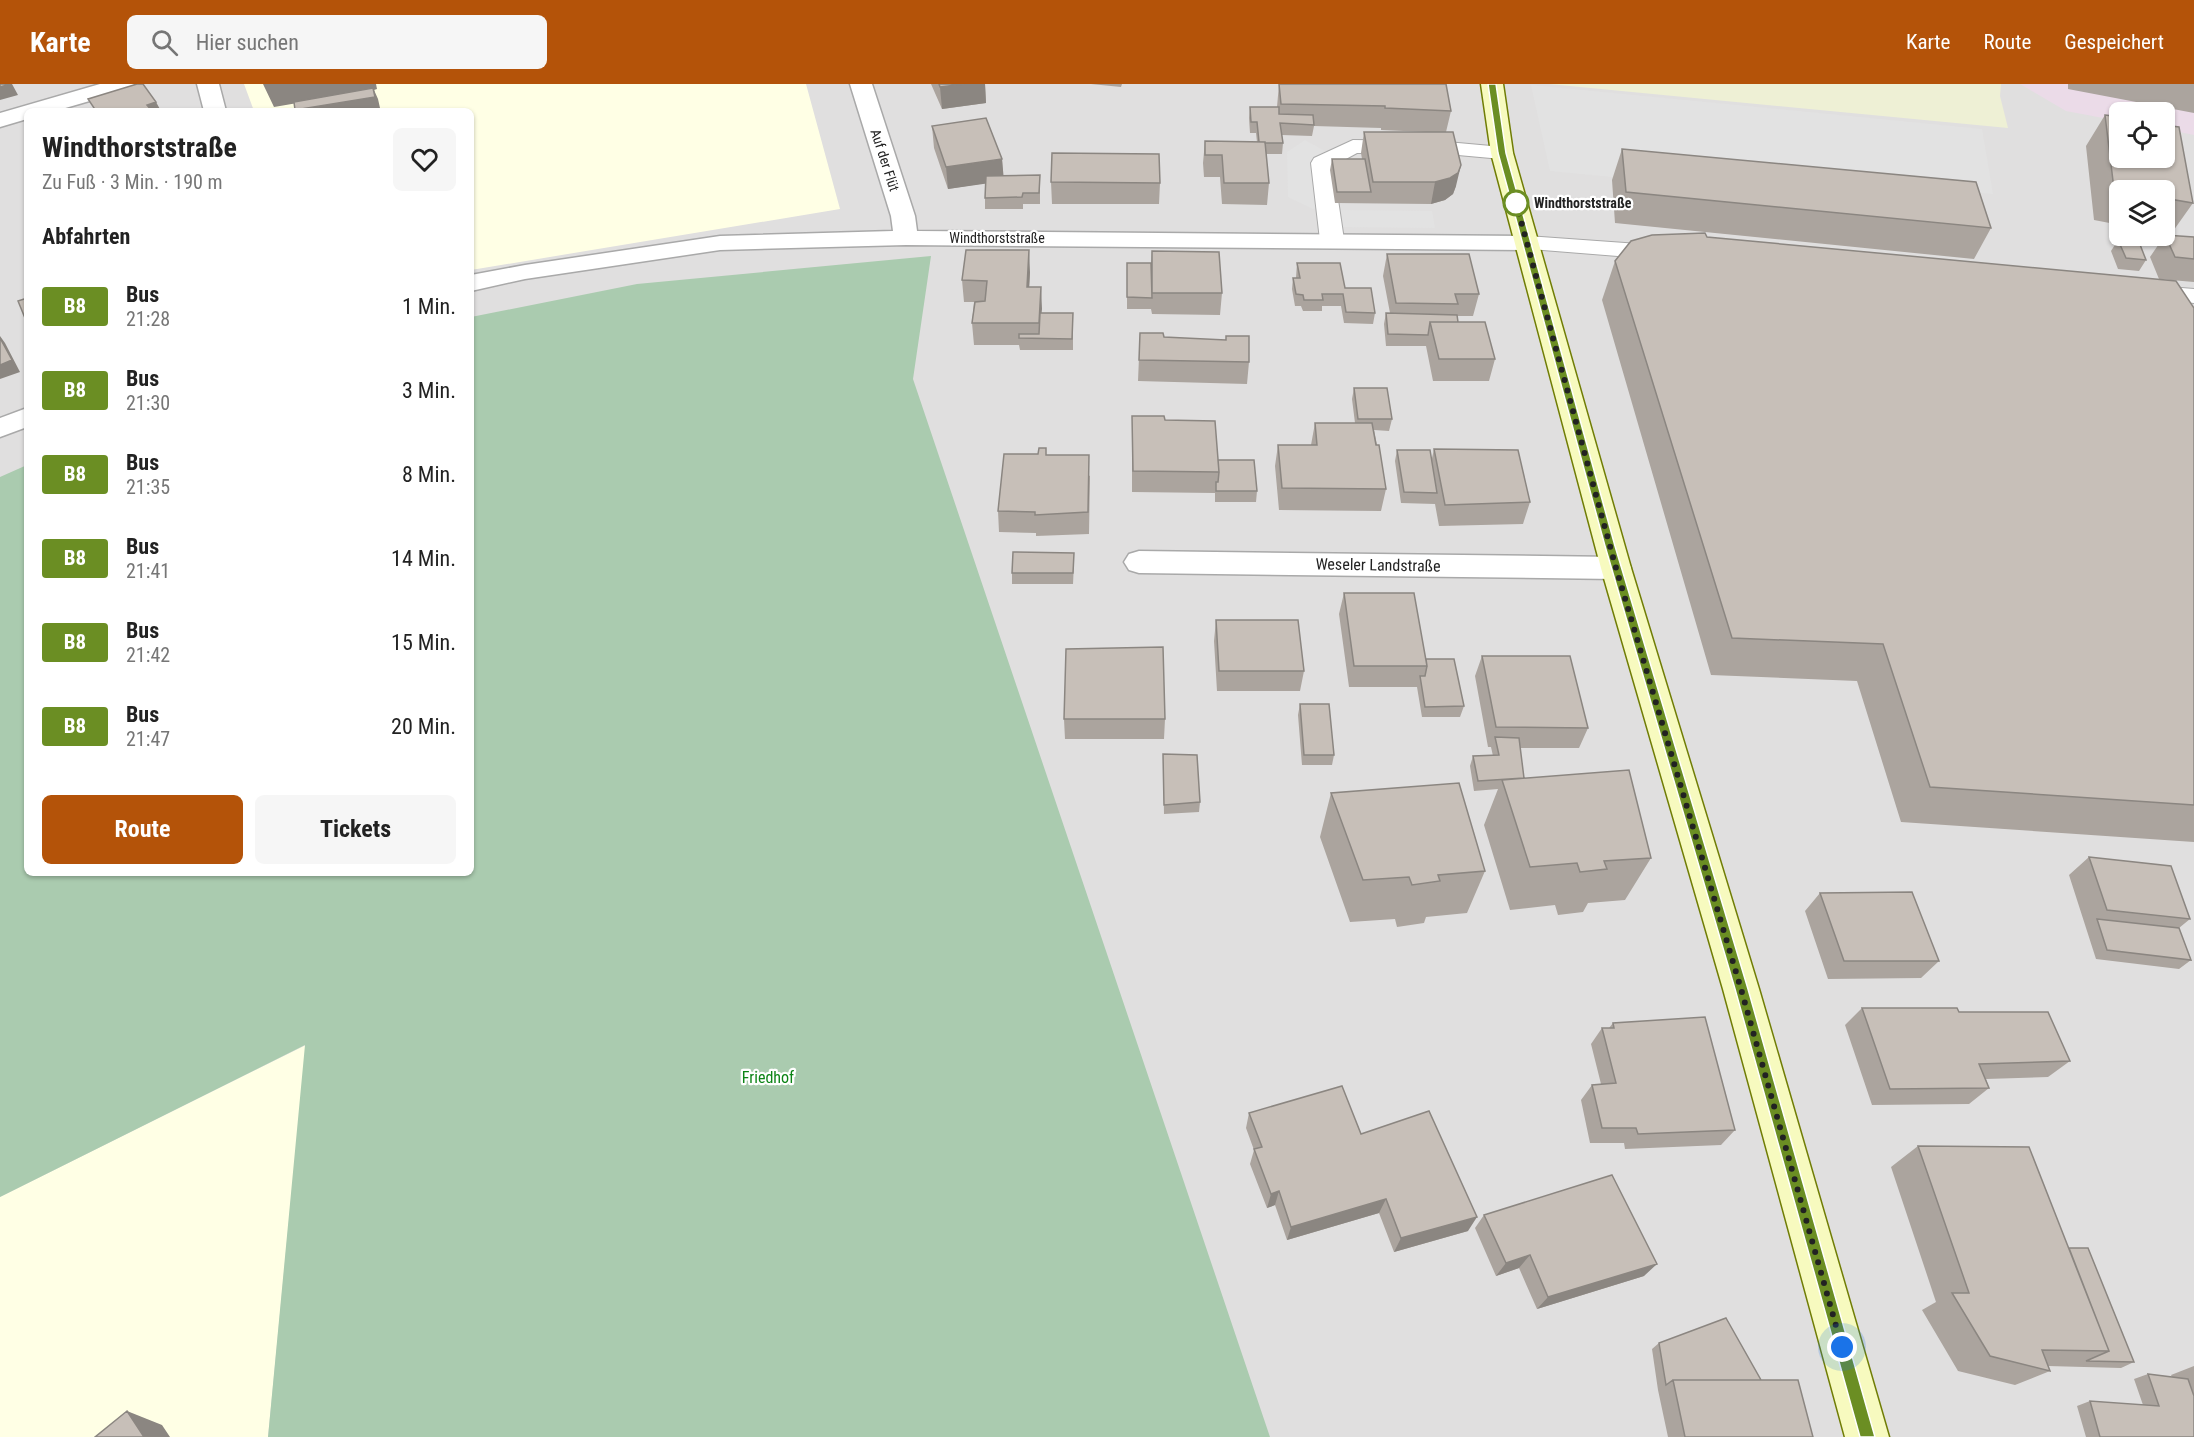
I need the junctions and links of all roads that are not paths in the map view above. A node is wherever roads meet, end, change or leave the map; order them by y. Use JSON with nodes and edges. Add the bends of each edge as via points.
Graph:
{"nodes":[{"id":1,"x":123,"y":84,"type":"edge"},
{"id":2,"x":208,"y":84,"type":"edge"},
{"id":3,"x":861,"y":84,"type":"edge"},
{"id":4,"x":1492,"y":84,"type":"edge"},
{"id":5,"x":41,"y":108,"type":"edge"},
{"id":6,"x":214,"y":108,"type":"edge"},
{"id":7,"x":24,"y":113,"type":"edge"},
{"id":8,"x":0,"y":120,"type":"edge"},
{"id":9,"x":1502,"y":153,"type":"junction"},
{"id":10,"x":906,"y":238,"type":"junction"},
{"id":11,"x":1332,"y":240,"type":"junction"},
{"id":12,"x":1527,"y":243,"type":"junction"},
{"id":13,"x":1689,"y":255,"type":"edge"},
{"id":14,"x":474,"y":282,"type":"edge"},
{"id":15,"x":2123,"y":290,"type":"edge"},
{"id":16,"x":2194,"y":296,"type":"edge"},
{"id":17,"x":24,"y":418,"type":"edge"},
{"id":18,"x":0,"y":428,"type":"edge"},
{"id":19,"x":1139,"y":562,"type":"dead end"},
{"id":20,"x":1616,"y":568,"type":"junction"},
{"id":21,"x":1868,"y":1437,"type":"edge"}],
"edges":[{"from":1,"to":5,"type":"street"},
{"from":2,"to":6,"type":"street"},
{"from":3,"to":10,"type":"street","name":"Auf der Flüt","via":[[903,216]]},
{"from":4,"to":9,"type":"street"},
{"from":7,"to":8,"type":"street"},
{"from":9,"to":11,"type":"lane","via":[[1353,146],[1322,163]]},
{"from":9,"to":12,"type":"street"},
{"from":10,"to":11,"type":"street","name":"Windthorststraße"},
{"from":10,"to":14,"type":"street","name":"Windthorststraße","via":[[720,243]]},
{"from":11,"to":12,"type":"street","name":"Windthorststraße"},
{"from":12,"to":13,"type":"lane"},
{"from":12,"to":20,"type":"street"},
{"from":15,"to":16,"type":"lane"},
{"from":17,"to":18,"type":"street"},
{"from":19,"to":20,"type":"street","name":"Weseler Landstraße"},
{"from":20,"to":21,"type":"street"}]}
